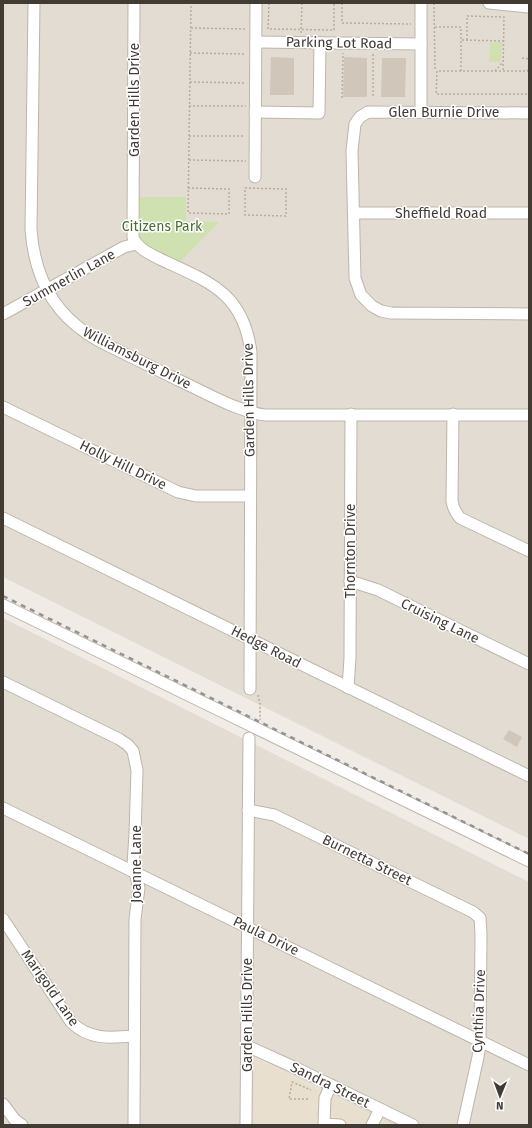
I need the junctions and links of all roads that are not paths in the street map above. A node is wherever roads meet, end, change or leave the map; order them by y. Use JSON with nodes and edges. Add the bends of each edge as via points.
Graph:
{"nodes":[{"id":1,"x":34,"y":3,"type":"edge"},
{"id":2,"x":134,"y":3,"type":"edge"},
{"id":3,"x":256,"y":3,"type":"edge"},
{"id":4,"x":421,"y":3,"type":"edge"},
{"id":5,"x":489,"y":3,"type":"edge"},
{"id":6,"x":529,"y":7,"type":"edge"},
{"id":7,"x":320,"y":43,"type":"junction"},
{"id":8,"x":421,"y":44,"type":"junction"},
{"id":9,"x":252,"y":45,"type":"junction"},
{"id":10,"x":256,"y":112,"type":"junction"},
{"id":11,"x":421,"y":112,"type":"junction"},
{"id":12,"x":529,"y":112,"type":"edge"},
{"id":13,"x":255,"y":177,"type":"dead end"},
{"id":14,"x":354,"y":213,"type":"junction"},
{"id":15,"x":529,"y":213,"type":"edge"},
{"id":16,"x":136,"y":244,"type":"junction"},
{"id":17,"x":46,"y":289,"type":"junction"},
{"id":18,"x":3,"y":314,"type":"edge"},
{"id":19,"x":529,"y":314,"type":"edge"},
{"id":20,"x":3,"y":406,"type":"edge"},
{"id":21,"x":250,"y":412,"type":"junction"},
{"id":22,"x":351,"y":414,"type":"junction"},
{"id":23,"x":453,"y":414,"type":"junction"},
{"id":24,"x":529,"y":415,"type":"edge"},
{"id":25,"x":250,"y":496,"type":"junction"},
{"id":26,"x":3,"y":518,"type":"edge"},
{"id":27,"x":529,"y":551,"type":"edge"},
{"id":28,"x":350,"y":581,"type":"junction"},
{"id":29,"x":3,"y":605,"type":"edge"},
{"id":30,"x":250,"y":639,"type":"junction"},
{"id":31,"x":529,"y":664,"type":"edge"},
{"id":32,"x":3,"y":682,"type":"edge"},
{"id":33,"x":250,"y":688,"type":"road end"},
{"id":34,"x":348,"y":688,"type":"junction"},
{"id":35,"x":249,"y":738,"type":"dead end"},
{"id":36,"x":529,"y":776,"type":"edge"},
{"id":37,"x":3,"y":808,"type":"edge"},
{"id":38,"x":248,"y":810,"type":"junction"},
{"id":39,"x":529,"y":861,"type":"edge"},
{"id":40,"x":135,"y":872,"type":"junction"},
{"id":41,"x":3,"y":919,"type":"edge"},
{"id":42,"x":481,"y":920,"type":"joint"},
{"id":43,"x":247,"y":927,"type":"junction"},
{"id":44,"x":134,"y":1036,"type":"junction"},
{"id":45,"x":479,"y":1041,"type":"junction"},
{"id":46,"x":247,"y":1046,"type":"junction"},
{"id":47,"x":529,"y":1065,"type":"edge"},
{"id":48,"x":331,"y":1085,"type":"junction"},
{"id":49,"x":3,"y":1104,"type":"edge"},
{"id":50,"x":380,"y":1109,"type":"junction"},
{"id":51,"x":22,"y":1125,"type":"edge"},
{"id":52,"x":134,"y":1125,"type":"edge"},
{"id":53,"x":246,"y":1125,"type":"edge"},
{"id":54,"x":340,"y":1125,"type":"edge"},
{"id":55,"x":372,"y":1125,"type":"edge"},
{"id":56,"x":413,"y":1125,"type":"edge"},
{"id":57,"x":463,"y":1125,"type":"edge"}],
"edges":[{"from":1,"to":17,"type":"street","name":"Williamsburg Drive","via":[[31,229],[32,248]]},
{"from":2,"to":16,"type":"street","name":"Garden Hills Drive","via":[[133,237]]},
{"from":3,"to":9,"type":"street"},
{"from":4,"to":8,"type":"street"},
{"from":5,"to":6,"type":"street"},
{"from":7,"to":8,"type":"street","name":"Parking Lot Road"},
{"from":7,"to":9,"type":"street","name":"Parking Lot Road"},
{"from":7,"to":10,"type":"street","via":[[319,113]]},
{"from":8,"to":11,"type":"street"},
{"from":9,"to":10,"type":"street"},
{"from":10,"to":13,"type":"street"},
{"from":11,"to":12,"type":"street","name":"Glen Burnie Drive"},
{"from":11,"to":14,"type":"street","name":"Glen Burnie Drive","via":[[368,112],[355,124],[352,151]]},
{"from":14,"to":15,"type":"street","name":"Sheffield Road"},
{"from":14,"to":19,"type":"street","via":[[355,278],[361,295],[372,306],[381,311],[402,314]]},
{"from":16,"to":17,"type":"street","name":"Summerlin Lane","via":[[124,247]]},
{"from":16,"to":21,"type":"street","name":"Garden Hills Drive","via":[[152,256],[217,288],[239,312],[247,331],[251,352]]},
{"from":17,"to":18,"type":"street","name":"Summerlin Lane"},
{"from":17,"to":21,"type":"street","name":"Williamsburg Drive","via":[[65,315],[94,338]]},
{"from":20,"to":25,"type":"street","name":"Holly Hill Drive","via":[[178,492],[196,496]]},
{"from":21,"to":22,"type":"street","name":"Williamsburg Drive","via":[[265,415]]},
{"from":21,"to":25,"type":"street","name":"Garden Hills Drive"},
{"from":22,"to":23,"type":"street","name":"Williamsburg Drive"},
{"from":22,"to":28,"type":"street","name":"Thornton Drive"},
{"from":23,"to":24,"type":"street","name":"Williamsburg Drive"},
{"from":23,"to":27,"type":"street","via":[[452,507],[455,513],[460,518]]},
{"from":25,"to":30,"type":"street","name":"Garden Hills Drive"},
{"from":26,"to":30,"type":"street","name":"Hedge Road"},
{"from":28,"to":31,"type":"street","name":"Cruising Lane","via":[[378,590]]},
{"from":28,"to":34,"type":"street","name":"Thornton Drive"},
{"from":29,"to":39,"type":"street"},
{"from":30,"to":33,"type":"street","name":"Garden Hills Drive"},
{"from":30,"to":34,"type":"street","name":"Hedge Road"},
{"from":32,"to":40,"type":"street","name":"Joanne Lane","via":[[119,739],[128,744],[133,751],[137,770],[133,865]]},
{"from":34,"to":36,"type":"street","name":"Hedge Road"},
{"from":35,"to":38,"type":"street","name":"Garden Hills Drive"},
{"from":37,"to":40,"type":"street","name":"Paula Drive"},
{"from":38,"to":42,"type":"street","name":"Burnetta Street","via":[[274,815],[473,912]]},
{"from":38,"to":43,"type":"street","name":"Garden Hills Drive"},
{"from":40,"to":43,"type":"street","name":"Paula Drive"},
{"from":40,"to":44,"type":"street","name":"Joanne Lane","via":[[139,888],[135,919]]},
{"from":41,"to":44,"type":"street","name":"Marigold Lane","via":[[78,1029],[90,1035],[103,1037]]},
{"from":42,"to":45,"type":"street","name":"Cynthia Drive"},
{"from":43,"to":45,"type":"street","name":"Paula Drive"},
{"from":43,"to":46,"type":"street","name":"Garden Hills Drive"},
{"from":44,"to":52,"type":"street","name":"Joanne Lane"},
{"from":45,"to":47,"type":"street","name":"Paula Drive"},
{"from":45,"to":57,"type":"street","name":"Cynthia Drive","via":[[478,1057]]},
{"from":46,"to":48,"type":"street","name":"Sandra Street"},
{"from":46,"to":53,"type":"street","name":"Garden Hills Drive"},
{"from":48,"to":50,"type":"street","name":"Sandra Street"},
{"from":48,"to":54,"type":"street","via":[[325,1098],[324,1124]]},
{"from":49,"to":51,"type":"street"},
{"from":50,"to":55,"type":"street"},
{"from":50,"to":56,"type":"street","name":"Sandra Street"}]}
